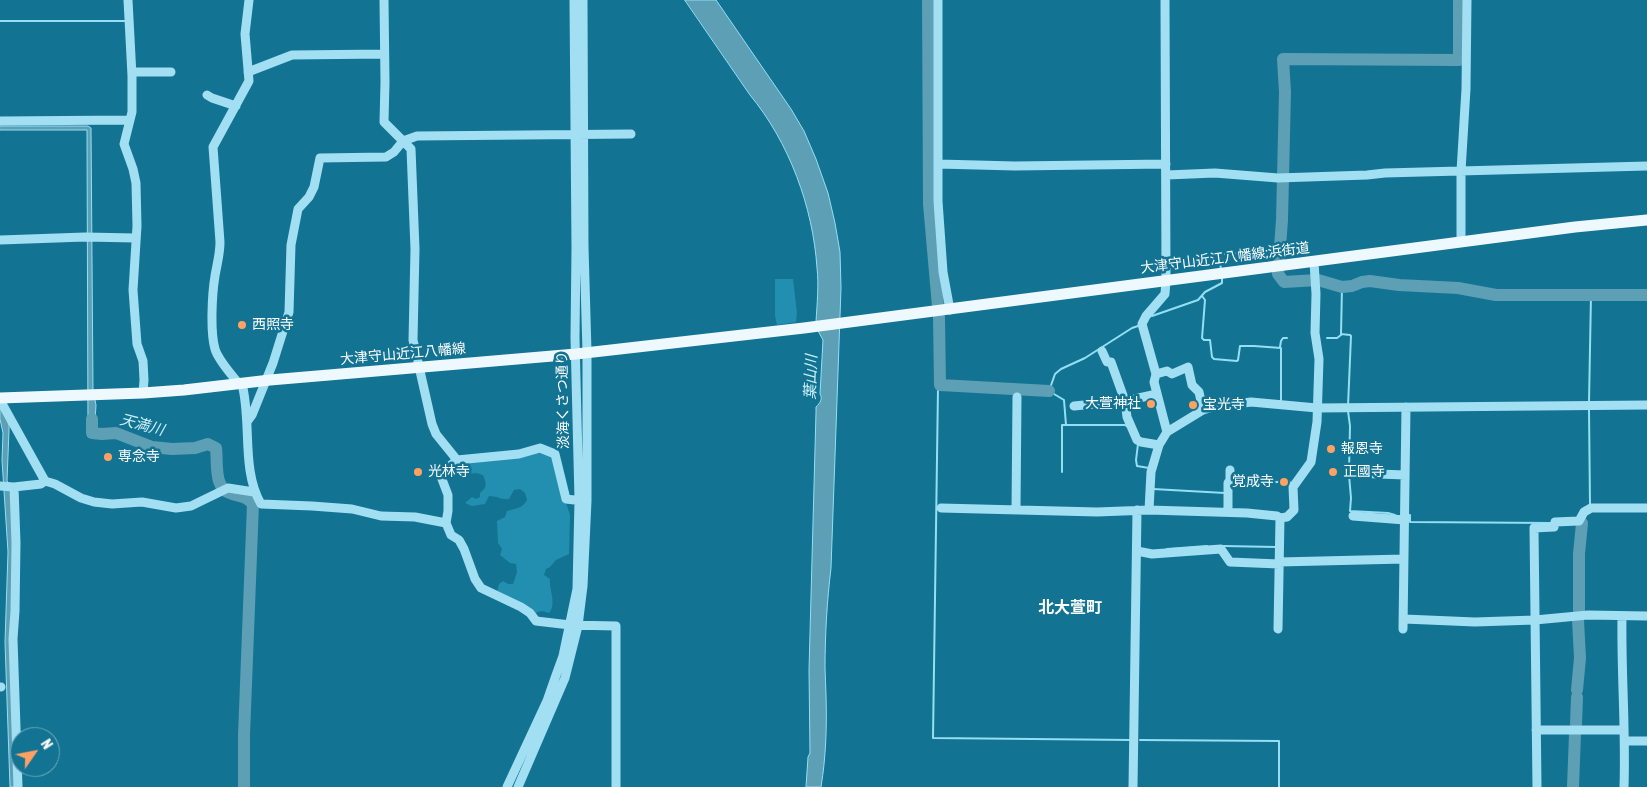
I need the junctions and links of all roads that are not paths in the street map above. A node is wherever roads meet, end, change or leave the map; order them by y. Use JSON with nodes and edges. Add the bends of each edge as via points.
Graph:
{"nodes":[{"id":1,"x":128,"y":0,"type":"edge"},
{"id":2,"x":249,"y":0,"type":"edge"},
{"id":3,"x":384,"y":0,"type":"edge"},
{"id":4,"x":574,"y":0,"type":"edge"},
{"id":5,"x":583,"y":0,"type":"edge"},
{"id":6,"x":938,"y":0,"type":"edge"},
{"id":7,"x":1166,"y":0,"type":"edge"},
{"id":8,"x":1467,"y":0,"type":"edge"},
{"id":9,"x":384,"y":54,"type":"junction"},
{"id":10,"x":132,"y":72,"type":"junction"},
{"id":11,"x":171,"y":72,"type":"dead end"},
{"id":12,"x":248,"y":72,"type":"junction"},
{"id":13,"x":207,"y":95,"type":"dead end"},
{"id":14,"x":236,"y":106,"type":"junction"},
{"id":15,"x":130,"y":120,"type":"junction"},
{"id":16,"x":0,"y":121,"type":"edge"},
{"id":17,"x":631,"y":134,"type":"dead end"},
{"id":18,"x":580,"y":135,"type":"junction"},
{"id":19,"x":404,"y":141,"type":"junction"},
{"id":20,"x":938,"y":164,"type":"junction"},
{"id":21,"x":1166,"y":164,"type":"junction"},
{"id":22,"x":1647,"y":166,"type":"edge"},
{"id":23,"x":1461,"y":171,"type":"junction"},
{"id":24,"x":1167,"y":175,"type":"junction"},
{"id":25,"x":1647,"y":220,"type":"edge"},
{"id":26,"x":135,"y":238,"type":"junction"},
{"id":27,"x":0,"y":240,"type":"edge"},
{"id":28,"x":1461,"y":242,"type":"junction"},
{"id":29,"x":1314,"y":262,"type":"junction"},
{"id":30,"x":1166,"y":280,"type":"junction"},
{"id":31,"x":942,"y":311,"type":"junction"},
{"id":32,"x":807,"y":328,"type":"joint"},
{"id":33,"x":1102,"y":351,"type":"dead end"},
{"id":34,"x":581,"y":353,"type":"junction"},
{"id":35,"x":419,"y":368,"type":"junction"},
{"id":36,"x":1156,"y":374,"type":"junction"},
{"id":37,"x":266,"y":381,"type":"junction"},
{"id":38,"x":241,"y":384,"type":"junction"},
{"id":39,"x":143,"y":393,"type":"junction"},
{"id":40,"x":1157,"y":394,"type":"junction"},
{"id":41,"x":1017,"y":397,"type":"dead end"},
{"id":42,"x":0,"y":399,"type":"edge"},
{"id":43,"x":1125,"y":401,"type":"junction"},
{"id":44,"x":1647,"y":405,"type":"edge"},
{"id":45,"x":1074,"y":406,"type":"dead end"},
{"id":46,"x":1406,"y":407,"type":"junction"},
{"id":47,"x":1317,"y":408,"type":"junction"},
{"id":48,"x":1204,"y":410,"type":"junction"},
{"id":49,"x":247,"y":422,"type":"junction"},
{"id":50,"x":1167,"y":432,"type":"junction"},
{"id":51,"x":1159,"y":445,"type":"junction"},
{"id":52,"x":457,"y":460,"type":"junction"},
{"id":53,"x":1230,"y":470,"type":"dead end"},
{"id":54,"x":1352,"y":473,"type":"dead end"},
{"id":55,"x":1405,"y":474,"type":"junction"},
{"id":56,"x":45,"y":481,"type":"junction"},
{"id":57,"x":7,"y":487,"type":"edge"},
{"id":58,"x":254,"y":492,"type":"junction"},
{"id":59,"x":583,"y":501,"type":"junction"},
{"id":60,"x":941,"y":508,"type":"dead end"},
{"id":61,"x":1647,"y":508,"type":"edge"},
{"id":62,"x":1016,"y":510,"type":"junction"},
{"id":63,"x":1149,"y":510,"type":"junction"},
{"id":64,"x":1228,"y":512,"type":"junction"},
{"id":65,"x":1137,"y":513,"type":"junction"},
{"id":66,"x":1353,"y":516,"type":"dead end"},
{"id":67,"x":1280,"y":518,"type":"junction"},
{"id":68,"x":1405,"y":520,"type":"junction"},
{"id":69,"x":446,"y":523,"type":"junction"},
{"id":70,"x":1137,"y":551,"type":"junction"},
{"id":71,"x":1404,"y":559,"type":"junction"},
{"id":72,"x":1279,"y":563,"type":"junction"},
{"id":73,"x":1622,"y":616,"type":"junction"},
{"id":74,"x":1647,"y":616,"type":"edge"},
{"id":75,"x":1404,"y":619,"type":"junction"},
{"id":76,"x":1535,"y":620,"type":"junction"},
{"id":77,"x":574,"y":625,"type":"junction"},
{"id":78,"x":1278,"y":629,"type":"dead end"},
{"id":79,"x":1403,"y":629,"type":"dead end"},
{"id":80,"x":1536,"y":730,"type":"junction"},
{"id":81,"x":1624,"y":730,"type":"junction"},
{"id":82,"x":1625,"y":741,"type":"junction"},
{"id":83,"x":1647,"y":741,"type":"edge"},
{"id":84,"x":18,"y":787,"type":"edge"},
{"id":85,"x":507,"y":787,"type":"edge"},
{"id":86,"x":518,"y":787,"type":"edge"},
{"id":87,"x":616,"y":787,"type":"edge"},
{"id":88,"x":1133,"y":787,"type":"edge"},
{"id":89,"x":1537,"y":787,"type":"edge"},
{"id":90,"x":1624,"y":787,"type":"edge"}],
"edges":[{"from":1,"to":10,"type":"street"},
{"from":2,"to":12,"type":"street","via":[[245,34]]},
{"from":3,"to":9,"type":"street"},
{"from":4,"to":18,"type":"street","name":"淡海くさつ通り"},
{"from":5,"to":18,"type":"street","name":"淡海くさつ通り"},
{"from":6,"to":20,"type":"street"},
{"from":7,"to":21,"type":"street"},
{"from":8,"to":23,"type":"street"},
{"from":9,"to":12,"type":"street","via":[[292,55]]},
{"from":9,"to":19,"type":"street","via":[[384,122]]},
{"from":10,"to":11,"type":"street"},
{"from":10,"to":15,"type":"street"},
{"from":12,"to":14,"type":"street","via":[[249,82]]},
{"from":13,"to":14,"type":"street"},
{"from":14,"to":38,"type":"street","via":[[213,147],[220,242],[213,288],[213,328],[215,350]]},
{"from":15,"to":16,"type":"street"},
{"from":15,"to":26,"type":"street","via":[[124,144],[136,182]]},
{"from":17,"to":18,"type":"street"},
{"from":18,"to":19,"type":"street","via":[[417,136]]},
{"from":18,"to":34,"type":"street","name":"淡海くさつ通り","via":[[584,247]]},
{"from":19,"to":35,"type":"street","via":[[412,150],[413,340]]},
{"from":19,"to":37,"type":"street","via":[[386,157],[320,158],[314,187],[298,209],[291,245],[289,312]]},
{"from":20,"to":21,"type":"street"},
{"from":20,"to":31,"type":"street"},
{"from":21,"to":24,"type":"street"},
{"from":22,"to":23,"type":"street"},
{"from":23,"to":24,"type":"street","via":[[1278,178],[1215,173]]},
{"from":23,"to":28,"type":"street"},
{"from":24,"to":30,"type":"street"},
{"from":25,"to":28,"type":"main road","name":"大津守山近江八幡線;浜街道"},
{"from":26,"to":27,"type":"street"},
{"from":26,"to":39,"type":"street","via":[[133,290],[137,344],[143,361]]},
{"from":28,"to":29,"type":"main road","name":"大津守山近江八幡線;浜街道"},
{"from":29,"to":30,"type":"main road","name":"大津守山近江八幡線;浜街道"},
{"from":29,"to":47,"type":"street","via":[[1315,333],[1319,358]]},
{"from":30,"to":31,"type":"main road","name":"大津守山近江八幡線;浜街道"},
{"from":30,"to":36,"type":"street","via":[[1165,294],[1142,324]]},
{"from":31,"to":32,"type":"main road","name":"大津守山近江八幡線;浜街道"},
{"from":32,"to":34,"type":"main road","name":"大津守山近江八幡線"},
{"from":33,"to":43,"type":"street","via":[[1107,362],[1111,362]]},
{"from":34,"to":35,"type":"main road","name":"大津守山近江八幡線"},
{"from":34,"to":59,"type":"street","name":"淡海くさつ通り"},
{"from":35,"to":37,"type":"main road","name":"大津守山近江八幡線"},
{"from":35,"to":52,"type":"street","via":[[436,434]]},
{"from":36,"to":40,"type":"street"},
{"from":36,"to":48,"type":"street","via":[[1167,371],[1172,374],[1188,367],[1193,388],[1199,392]]},
{"from":37,"to":38,"type":"main road","name":"大津守山近江八幡線"},
{"from":37,"to":49,"type":"street"},
{"from":38,"to":39,"type":"main road","name":"大津守山近江八幡線"},
{"from":38,"to":49,"type":"street"},
{"from":39,"to":42,"type":"main road","name":"大津守山近江八幡線"},
{"from":40,"to":43,"type":"street"},
{"from":40,"to":50,"type":"street"},
{"from":41,"to":62,"type":"street"},
{"from":42,"to":56,"type":"street"},
{"from":43,"to":45,"type":"street"},
{"from":43,"to":51,"type":"street","via":[[1127,417],[1137,440]]},
{"from":44,"to":46,"type":"street"},
{"from":46,"to":47,"type":"street"},
{"from":46,"to":55,"type":"street"},
{"from":47,"to":48,"type":"street","via":[[1251,402]]},
{"from":47,"to":67,"type":"street","via":[[1311,462],[1294,484],[1293,513]]},
{"from":48,"to":50,"type":"street"},
{"from":49,"to":58,"type":"street"},
{"from":50,"to":51,"type":"street"},
{"from":51,"to":63,"type":"street","via":[[1151,472]]},
{"from":52,"to":59,"type":"street","via":[[519,454],[540,448],[555,454],[566,499]]},
{"from":52,"to":69,"type":"street","via":[[440,474],[448,495]]},
{"from":53,"to":64,"type":"street"},
{"from":54,"to":55,"type":"street"},
{"from":55,"to":68,"type":"street"},
{"from":56,"to":57,"type":"street"},
{"from":56,"to":58,"type":"street","via":[[94,502],[142,502],[176,508],[191,506],[224,490]]},
{"from":57,"to":84,"type":"street","via":[[16,543],[13,639]]},
{"from":58,"to":69,"type":"street","via":[[261,504],[352,510]]},
{"from":59,"to":77,"type":"street","name":"淡海くさつ通り","via":[[583,586]]},
{"from":60,"to":62,"type":"street"},
{"from":61,"to":76,"type":"street","via":[[1592,508],[1584,512],[1579,521],[1555,522],[1554,527],[1534,528]]},
{"from":62,"to":65,"type":"street"},
{"from":63,"to":64,"type":"street"},
{"from":63,"to":65,"type":"street"},
{"from":64,"to":67,"type":"street"},
{"from":65,"to":70,"type":"street"},
{"from":66,"to":68,"type":"street"},
{"from":67,"to":72,"type":"street"},
{"from":68,"to":71,"type":"street"},
{"from":69,"to":77,"type":"street","via":[[451,535],[464,549],[481,588],[521,607],[536,621]]},
{"from":70,"to":72,"type":"street","via":[[1152,554],[1221,549],[1230,562]]},
{"from":70,"to":88,"type":"street"},
{"from":71,"to":72,"type":"street"},
{"from":71,"to":75,"type":"street"},
{"from":72,"to":78,"type":"street"},
{"from":73,"to":74,"type":"street"},
{"from":73,"to":76,"type":"street","via":[[1588,615]]},
{"from":73,"to":81,"type":"street"},
{"from":75,"to":76,"type":"street"},
{"from":75,"to":79,"type":"street"},
{"from":76,"to":80,"type":"street"},
{"from":77,"to":85,"type":"street","name":"淡海くさつ通り","via":[[547,701]]},
{"from":77,"to":86,"type":"street","name":"淡海くさつ通り","via":[[564,678]]},
{"from":77,"to":87,"type":"street","via":[[616,626]]},
{"from":80,"to":81,"type":"street"},
{"from":80,"to":89,"type":"street"},
{"from":81,"to":82,"type":"street"},
{"from":82,"to":83,"type":"street"},
{"from":82,"to":90,"type":"street"}]}
